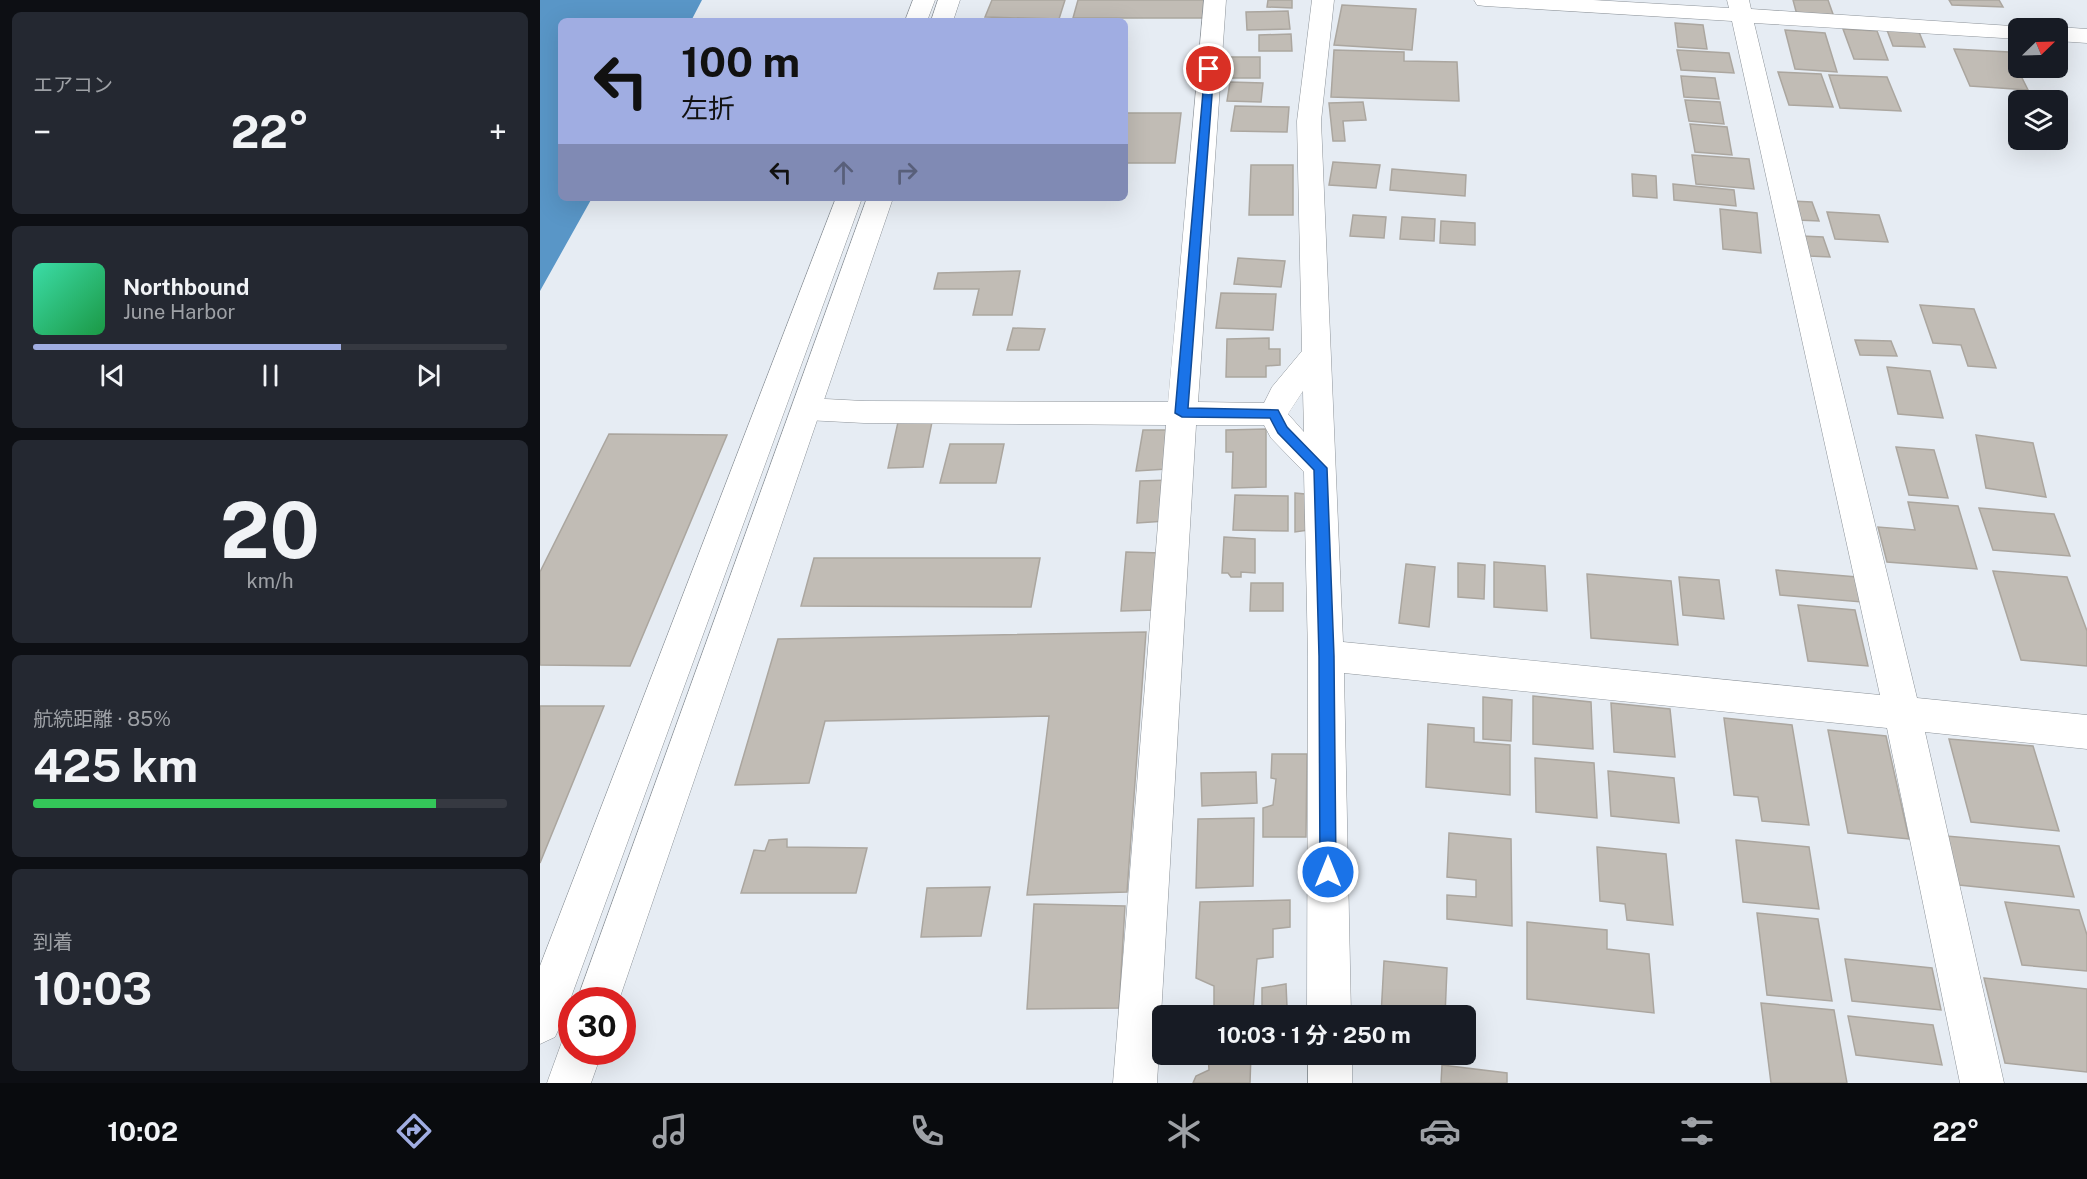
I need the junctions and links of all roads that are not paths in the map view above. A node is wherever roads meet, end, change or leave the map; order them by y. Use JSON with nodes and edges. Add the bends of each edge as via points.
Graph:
{"nodes":[{"id":1,"x":924,"y":0,"type":"edge"},
{"id":2,"x":949,"y":0,"type":"edge"},
{"id":3,"x":1215,"y":0,"type":"edge"},
{"id":4,"x":1323,"y":0,"type":"edge"},
{"id":5,"x":1485,"y":0,"type":"edge"},
{"id":6,"x":1740,"y":8,"type":"edge"},
{"id":7,"x":917,"y":18,"type":"edge"},
{"id":8,"x":943,"y":18,"type":"edge"},
{"id":9,"x":2008,"y":31,"type":"edge"},
{"id":10,"x":2068,"y":35,"type":"edge"},
{"id":11,"x":2087,"y":36,"type":"edge"},
{"id":12,"x":848,"y":201,"type":"edge"},
{"id":13,"x":879,"y":201,"type":"edge"},
{"id":14,"x":1317,"y":352,"type":"junction"},
{"id":15,"x":806,"y":409,"type":"junction"},
{"id":16,"x":1182,"y":413,"type":"junction"},
{"id":17,"x":1274,"y":414,"type":"junction"},
{"id":18,"x":1320,"y":468,"type":"junction"},
{"id":19,"x":1326,"y":656,"type":"junction"},
{"id":20,"x":1902,"y":713,"type":"junction"},
{"id":21,"x":2087,"y":732,"type":"edge"},
{"id":22,"x":603,"y":987,"type":"edge"},
{"id":23,"x":1329,"y":1005,"type":"edge"},
{"id":24,"x":540,"y":1022,"type":"edge"},
{"id":25,"x":575,"y":1065,"type":"edge"},
{"id":26,"x":1330,"y":1065,"type":"edge"},
{"id":27,"x":569,"y":1083,"type":"edge"},
{"id":28,"x":1135,"y":1083,"type":"edge"},
{"id":29,"x":1330,"y":1083,"type":"edge"},
{"id":30,"x":1982,"y":1083,"type":"edge"}],
"edges":[{"from":1,"to":7,"type":"street"},
{"from":2,"to":8,"type":"street"},
{"from":3,"to":16,"type":"street"},
{"from":4,"to":14,"type":"street","via":[[1309,121]]},
{"from":5,"to":6,"type":"street"},
{"from":6,"to":9,"type":"street"},
{"from":6,"to":20,"type":"street"},
{"from":10,"to":11,"type":"street"},
{"from":12,"to":24,"type":"street"},
{"from":13,"to":15,"type":"street"},
{"from":14,"to":17,"type":"street","via":[[1283,395]]},
{"from":14,"to":18,"type":"street"},
{"from":15,"to":16,"type":"street"},
{"from":15,"to":22,"type":"street"},
{"from":16,"to":17,"type":"street"},
{"from":16,"to":28,"type":"street"},
{"from":17,"to":18,"type":"street","via":[[1282,430]]},
{"from":18,"to":19,"type":"street"},
{"from":19,"to":20,"type":"street"},
{"from":19,"to":23,"type":"street"},
{"from":20,"to":21,"type":"street"},
{"from":20,"to":30,"type":"street"},
{"from":25,"to":27,"type":"street"},
{"from":26,"to":29,"type":"street"}]}
